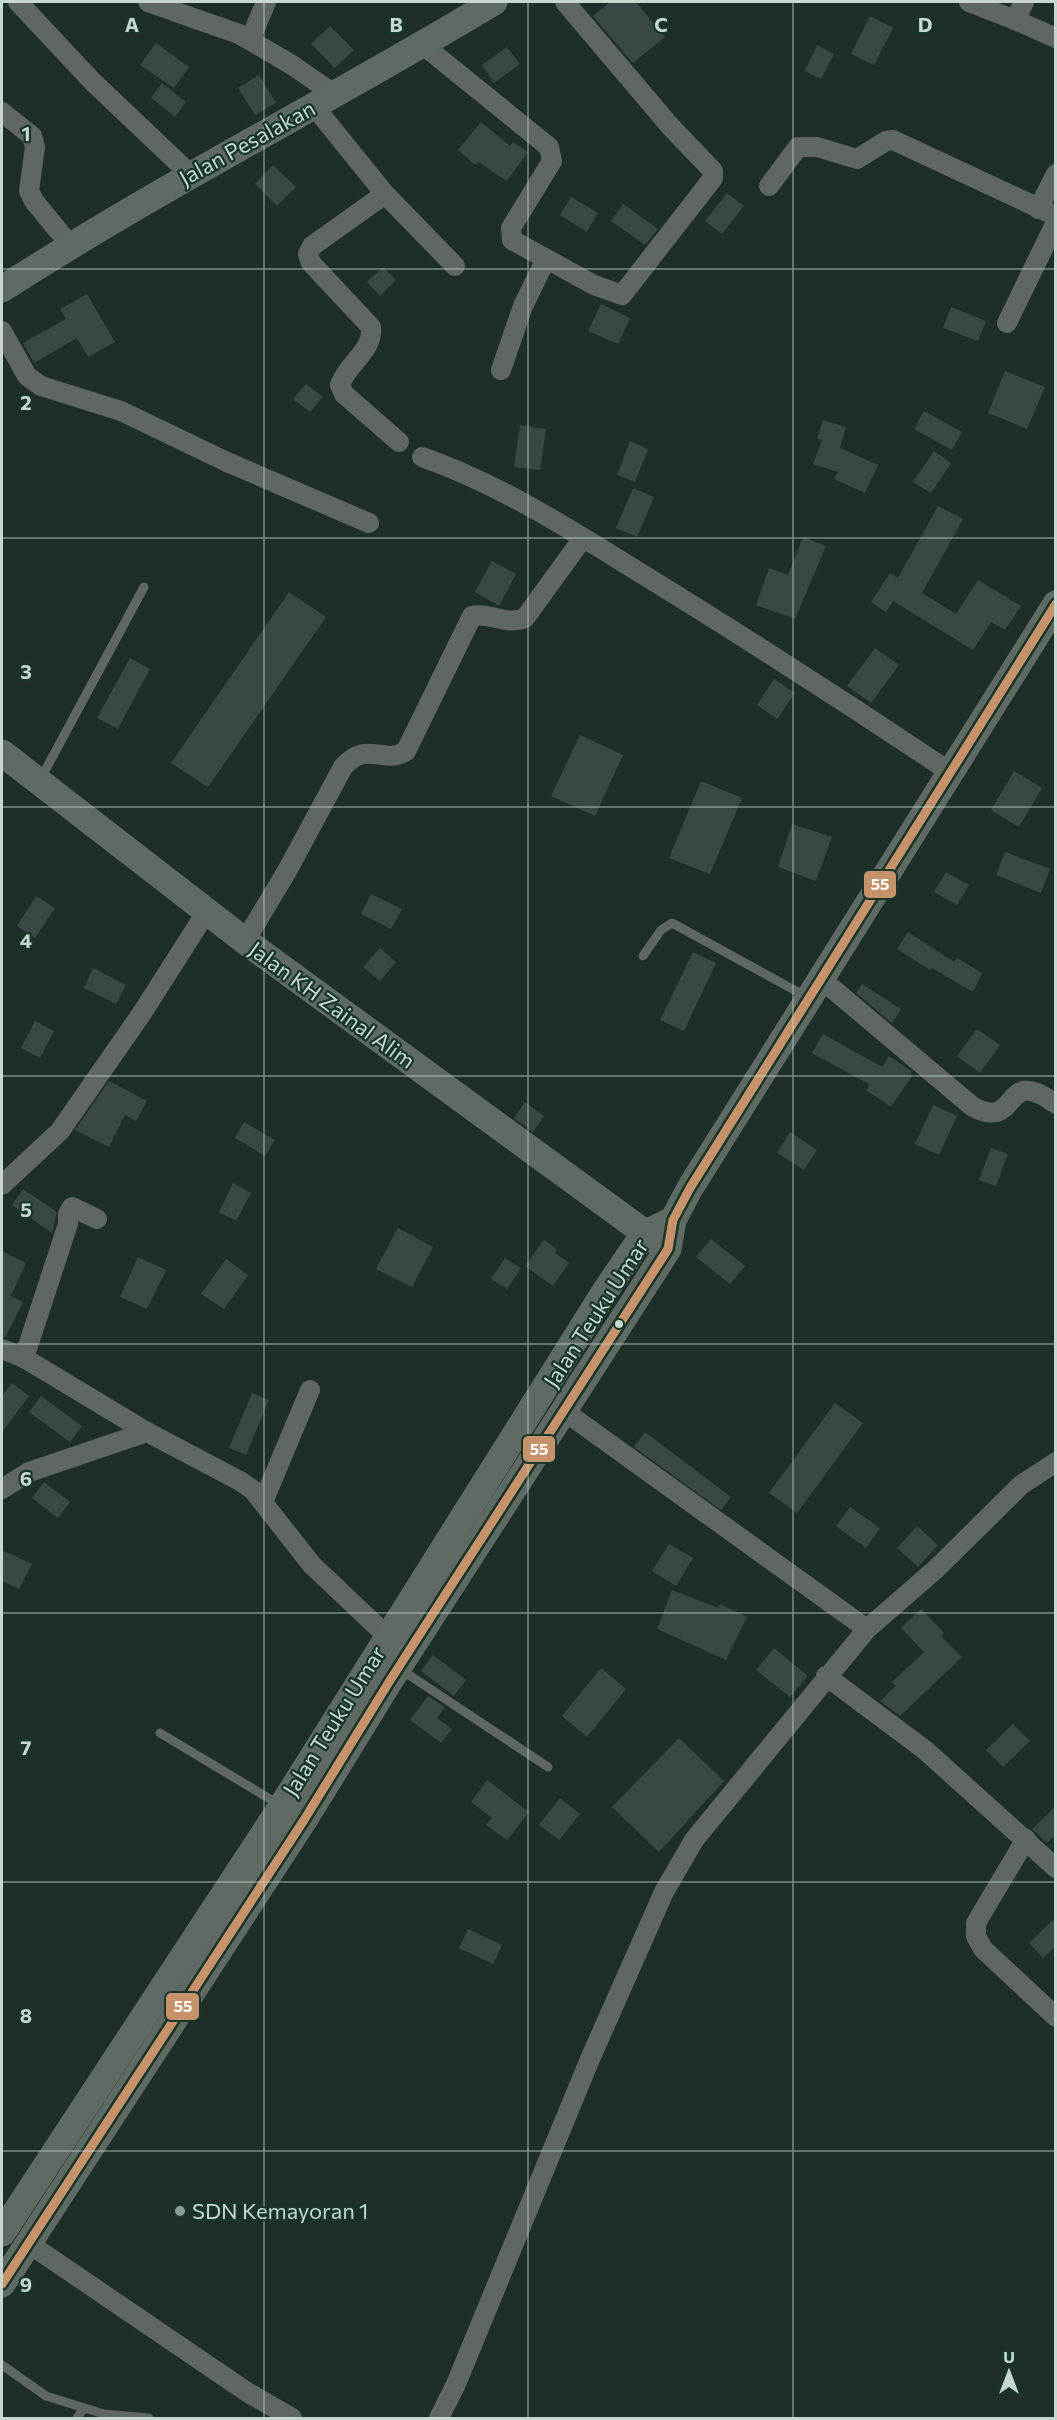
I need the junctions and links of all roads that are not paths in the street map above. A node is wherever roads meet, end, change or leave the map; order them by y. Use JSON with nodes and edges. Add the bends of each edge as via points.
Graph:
{"nodes":[{"id":1,"x":18,"y":2,"type":"edge"},
{"id":2,"x":148,"y":2,"type":"edge"},
{"id":3,"x":266,"y":2,"type":"edge"},
{"id":4,"x":490,"y":2,"type":"edge"},
{"id":5,"x":565,"y":2,"type":"edge"},
{"id":6,"x":969,"y":2,"type":"edge"},
{"id":7,"x":1024,"y":2,"type":"edge"},
{"id":8,"x":1016,"y":20,"type":"junction"},
{"id":9,"x":1056,"y":38,"type":"edge"},
{"id":10,"x":250,"y":40,"type":"junction"},
{"id":11,"x":423,"y":45,"type":"junction"},
{"id":12,"x":324,"y":100,"type":"junction"},
{"id":13,"x":2,"y":112,"type":"edge"},
{"id":14,"x":190,"y":174,"type":"junction"},
{"id":15,"x":1056,"y":174,"type":"edge"},
{"id":16,"x":769,"y":186,"type":"dead end"},
{"id":17,"x":385,"y":194,"type":"junction"},
{"id":18,"x":1047,"y":212,"type":"edge"},
{"id":19,"x":1056,"y":222,"type":"edge"},
{"id":20,"x":70,"y":245,"type":"junction"},
{"id":21,"x":546,"y":259,"type":"junction"},
{"id":22,"x":455,"y":266,"type":"dead end"},
{"id":23,"x":2,"y":289,"type":"edge"},
{"id":24,"x":1007,"y":323,"type":"dead end"},
{"id":25,"x":2,"y":332,"type":"edge"},
{"id":26,"x":501,"y":370,"type":"dead end"},
{"id":27,"x":399,"y":442,"type":"dead end"},
{"id":28,"x":422,"y":457,"type":"dead end"},
{"id":29,"x":369,"y":523,"type":"dead end"},
{"id":30,"x":583,"y":538,"type":"junction"},
{"id":31,"x":144,"y":587,"type":"dead end"},
{"id":32,"x":1056,"y":604,"type":"edge"},
{"id":33,"x":2,"y":753,"type":"edge"},
{"id":34,"x":950,"y":772,"type":"junction"},
{"id":35,"x":39,"y":782,"type":"junction"},
{"id":36,"x":207,"y":911,"type":"junction"},
{"id":37,"x":245,"y":941,"type":"junction"},
{"id":38,"x":643,"y":956,"type":"dead end"},
{"id":39,"x":815,"y":988,"type":"junction"},
{"id":40,"x":1056,"y":1104,"type":"edge"},
{"id":41,"x":2,"y":1185,"type":"edge"},
{"id":42,"x":97,"y":1219,"type":"dead end"},
{"id":43,"x":673,"y":1220,"type":"junction"},
{"id":44,"x":644,"y":1234,"type":"junction"},
{"id":45,"x":668,"y":1249,"type":"junction"},
{"id":46,"x":2,"y":1349,"type":"edge"},
{"id":47,"x":24,"y":1358,"type":"junction"},
{"id":48,"x":310,"y":1390,"type":"dead end"},
{"id":49,"x":564,"y":1411,"type":"junction"},
{"id":50,"x":147,"y":1432,"type":"junction"},
{"id":51,"x":1056,"y":1462,"type":"edge"},
{"id":52,"x":2,"y":1488,"type":"edge"},
{"id":53,"x":263,"y":1503,"type":"junction"},
{"id":54,"x":867,"y":1629,"type":"junction"},
{"id":55,"x":387,"y":1636,"type":"junction"},
{"id":56,"x":398,"y":1668,"type":"junction"},
{"id":57,"x":826,"y":1676,"type":"junction"},
{"id":58,"x":328,"y":1730,"type":"junction"},
{"id":59,"x":160,"y":1733,"type":"dead end"},
{"id":60,"x":352,"y":1742,"type":"junction"},
{"id":61,"x":548,"y":1767,"type":"dead end"},
{"id":62,"x":282,"y":1806,"type":"junction"},
{"id":63,"x":1026,"y":1839,"type":"junction"},
{"id":64,"x":1056,"y":1868,"type":"edge"},
{"id":65,"x":1056,"y":2017,"type":"edge"},
{"id":66,"x":2,"y":2233,"type":"edge"},
{"id":67,"x":28,"y":2243,"type":"junction"},
{"id":68,"x":2,"y":2284,"type":"edge"},
{"id":69,"x":2,"y":2365,"type":"edge"},
{"id":70,"x":84,"y":2408,"type":"junction"},
{"id":71,"x":77,"y":2418,"type":"edge"},
{"id":72,"x":149,"y":2418,"type":"edge"},
{"id":73,"x":292,"y":2418,"type":"edge"},
{"id":74,"x":439,"y":2418,"type":"edge"}],
"edges":[{"from":1,"to":14,"type":"street","via":[[93,82]]},
{"from":2,"to":10,"type":"street"},
{"from":3,"to":10,"type":"street"},
{"from":4,"to":11,"type":"main road","name":"Jalan Pesalakan"},
{"from":5,"to":21,"type":"street","via":[[713,174],[622,295]]},
{"from":6,"to":8,"type":"street"},
{"from":7,"to":8,"type":"street"},
{"from":8,"to":9,"type":"street"},
{"from":10,"to":12,"type":"street"},
{"from":11,"to":12,"type":"main road","name":"Jalan Pesalakan"},
{"from":11,"to":21,"type":"street","via":[[549,147],[552,161],[510,234],[512,240]]},
{"from":12,"to":14,"type":"main road","name":"Jalan Pesalakan"},
{"from":12,"to":17,"type":"street"},
{"from":13,"to":20,"type":"street","via":[[32,136],[35,147],[29,191]]},
{"from":14,"to":20,"type":"main road","name":"Jalan Pesalakan"},
{"from":15,"to":18,"type":"street"},
{"from":16,"to":18,"type":"street","via":[[798,147],[817,147],[856,159],[892,141]]},
{"from":17,"to":22,"type":"street"},
{"from":17,"to":27,"type":"street","via":[[312,246],[308,254],[311,264],[371,327],[370,342],[342,377],[340,386],[344,394]]},
{"from":19,"to":24,"type":"street"},
{"from":20,"to":23,"type":"main road","name":"Jalan Pesalakan"},
{"from":21,"to":26,"type":"street","via":[[523,306]]},
{"from":25,"to":29,"type":"street","via":[[27,376],[41,386],[142,420],[227,462]]},
{"from":28,"to":30,"type":"street","via":[[471,476]]},
{"from":30,"to":34,"type":"street","via":[[819,684]]},
{"from":30,"to":37,"type":"street","via":[[525,618],[506,621],[472,616],[406,751],[392,756],[363,753],[352,757],[343,767],[288,871]]},
{"from":31,"to":35,"type":"lane"},
{"from":32,"to":34,"type":"main road"},
{"from":33,"to":35,"type":"main road","name":"Jalan KH Zainal Alim"},
{"from":34,"to":39,"type":"main road"},
{"from":35,"to":36,"type":"main road","name":"Jalan KH Zainal Alim"},
{"from":36,"to":37,"type":"main road","name":"Jalan KH Zainal Alim"},
{"from":36,"to":41,"type":"street","via":[[60,1131]]},
{"from":37,"to":44,"type":"main road","name":"Jalan KH Zainal Alim"},
{"from":38,"to":39,"type":"lane","via":[[672,923]]},
{"from":39,"to":40,"type":"street","via":[[973,1107],[992,1113],[1003,1110],[1026,1089],[1035,1090]]},
{"from":39,"to":43,"type":"main road"},
{"from":42,"to":47,"type":"street","via":[[72,1207],[68,1214]]},
{"from":43,"to":44,"type":"main road","name":"Jalan Teuku Umar"},
{"from":43,"to":45,"type":"main road","name":"Jalan Teuku Umar"},
{"from":44,"to":45,"type":"main road","name":"Jalan KH Zainal Alim"},
{"from":44,"to":55,"type":"main road","name":"Jalan Teuku Umar"},
{"from":45,"to":49,"type":"main road","name":"Jalan Teuku Umar"},
{"from":46,"to":47,"type":"street"},
{"from":47,"to":50,"type":"street"},
{"from":48,"to":53,"type":"street"},
{"from":49,"to":54,"type":"street"},
{"from":49,"to":56,"type":"main road","name":"Jalan Teuku Umar"},
{"from":50,"to":52,"type":"street","via":[[29,1472]]},
{"from":50,"to":53,"type":"street","via":[[240,1481]]},
{"from":51,"to":54,"type":"street","via":[[1021,1485],[936,1569]]},
{"from":53,"to":55,"type":"street","via":[[312,1564]]},
{"from":54,"to":57,"type":"street"},
{"from":55,"to":58,"type":"main road","name":"Jalan Teuku Umar"},
{"from":56,"to":60,"type":"main road","name":"Jalan Teuku Umar"},
{"from":56,"to":61,"type":"lane"},
{"from":57,"to":63,"type":"street","via":[[925,1750]]},
{"from":57,"to":74,"type":"street","via":[[694,1840],[664,1892]]},
{"from":58,"to":60,"type":"main road"},
{"from":58,"to":62,"type":"main road","name":"Jalan Teuku Umar"},
{"from":59,"to":62,"type":"lane"},
{"from":60,"to":67,"type":"main road","name":"Jalan Teuku Umar"},
{"from":62,"to":66,"type":"main road","name":"Jalan Teuku Umar"},
{"from":63,"to":64,"type":"street"},
{"from":63,"to":65,"type":"street","via":[[976,1923],[976,1936],[982,1949]]},
{"from":67,"to":68,"type":"main road","name":"Jalan Teuku Umar"},
{"from":67,"to":73,"type":"street","via":[[247,2392]]},
{"from":69,"to":70,"type":"lane","via":[[46,2396]]},
{"from":70,"to":71,"type":"lane"},
{"from":70,"to":72,"type":"lane"}]}
